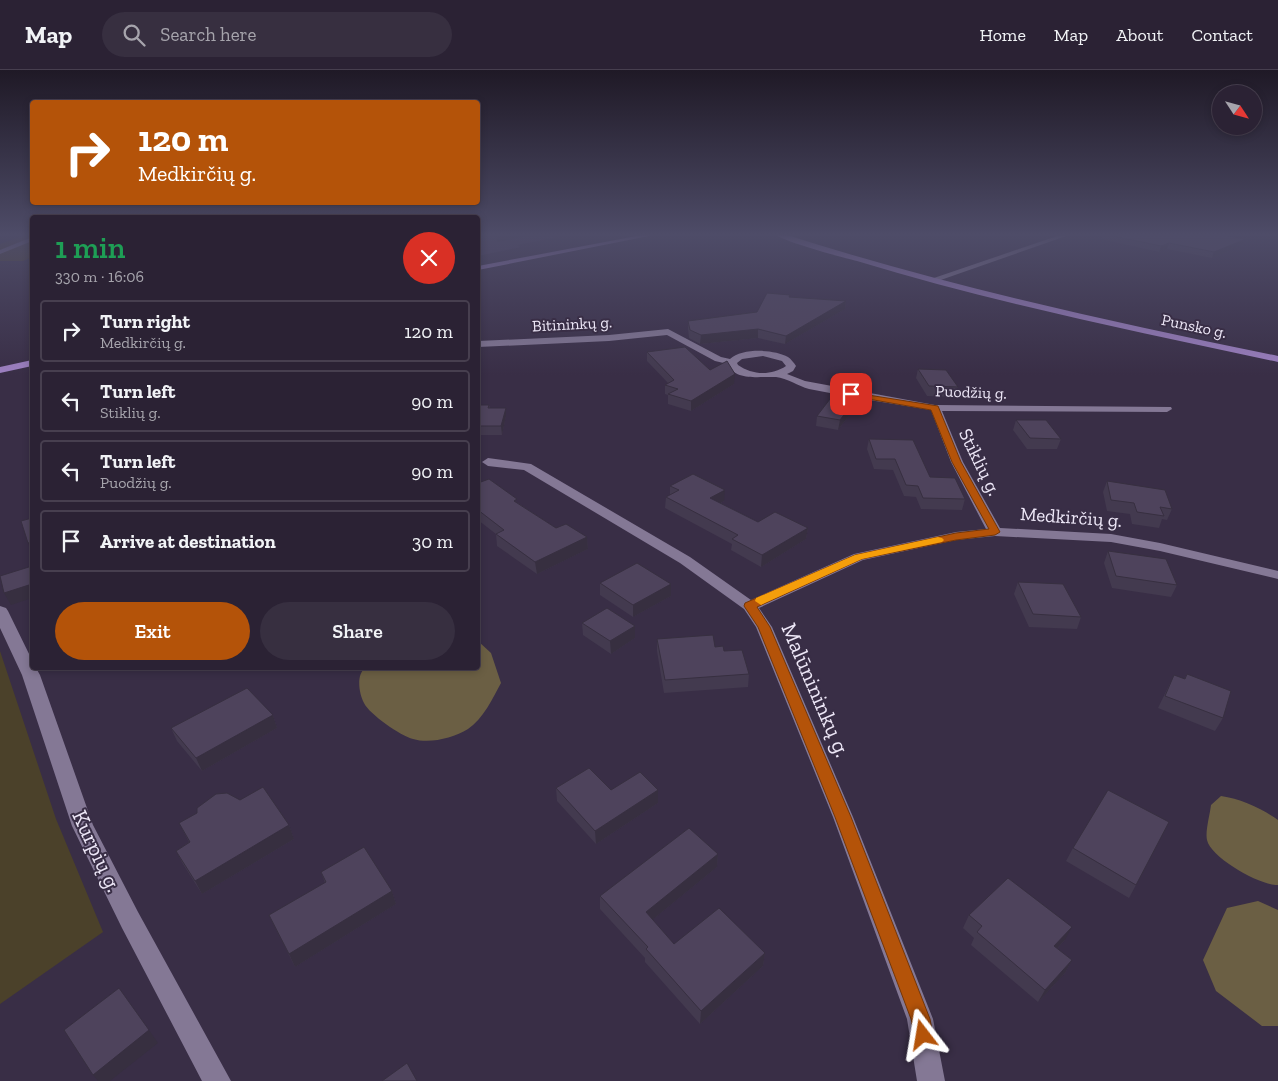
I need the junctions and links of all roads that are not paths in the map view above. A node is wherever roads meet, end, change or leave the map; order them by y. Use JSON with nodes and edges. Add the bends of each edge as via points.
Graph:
{"nodes":[{"id":1,"x":937,"y":281,"type":"edge"},
{"id":2,"x":480,"y":344,"type":"edge"},
{"id":3,"x":1278,"y":359,"type":"edge"},
{"id":4,"x":30,"y":362,"type":"edge"},
{"id":5,"x":732,"y":362,"type":"junction"},
{"id":6,"x":0,"y":370,"type":"edge"},
{"id":7,"x":778,"y":374,"type":"junction"},
{"id":8,"x":935,"y":408,"type":"junction"},
{"id":9,"x":1167,"y":409,"type":"dead end"},
{"id":10,"x":488,"y":462,"type":"dead end"},
{"id":11,"x":995,"y":532,"type":"junction"},
{"id":12,"x":1278,"y":575,"type":"edge"},
{"id":13,"x":750,"y":606,"type":"junction"},
{"id":14,"x":0,"y":611,"type":"edge"},
{"id":15,"x":217,"y":1081,"type":"edge"},
{"id":16,"x":931,"y":1081,"type":"edge"}],
"edges":[{"from":1,"to":3,"type":"main road","name":"Punsko g."},
{"from":2,"to":5,"type":"street","name":"Bitininkų g.","via":[[668,332],[718,359]]},
{"from":4,"to":6,"type":"main road"},
{"from":5,"to":7,"type":"street","via":[[736,369],[751,374]]},
{"from":5,"to":7,"type":"street","via":[[739,356],[754,353],[779,356],[791,366]]},
{"from":7,"to":8,"type":"street","name":"Puodžių g.","via":[[802,384]]},
{"from":8,"to":9,"type":"street","name":"Puodžių g."},
{"from":8,"to":11,"type":"street","name":"Stiklių g.","via":[[957,462]]},
{"from":10,"to":13,"type":"street","name":"Malūnininkų g.","via":[[527,466],[685,560]]},
{"from":11,"to":12,"type":"street","name":"Medkirčių g.","via":[[1111,538]]},
{"from":11,"to":13,"type":"street","name":"Medkirčių g.","via":[[956,536],[859,557]]},
{"from":13,"to":16,"type":"street","name":"Malūnininkų g.","via":[[764,627],[839,808],[920,1019]]},
{"from":14,"to":15,"type":"street","name":"Kurpių g.","via":[[31,675],[83,826]]}]}
